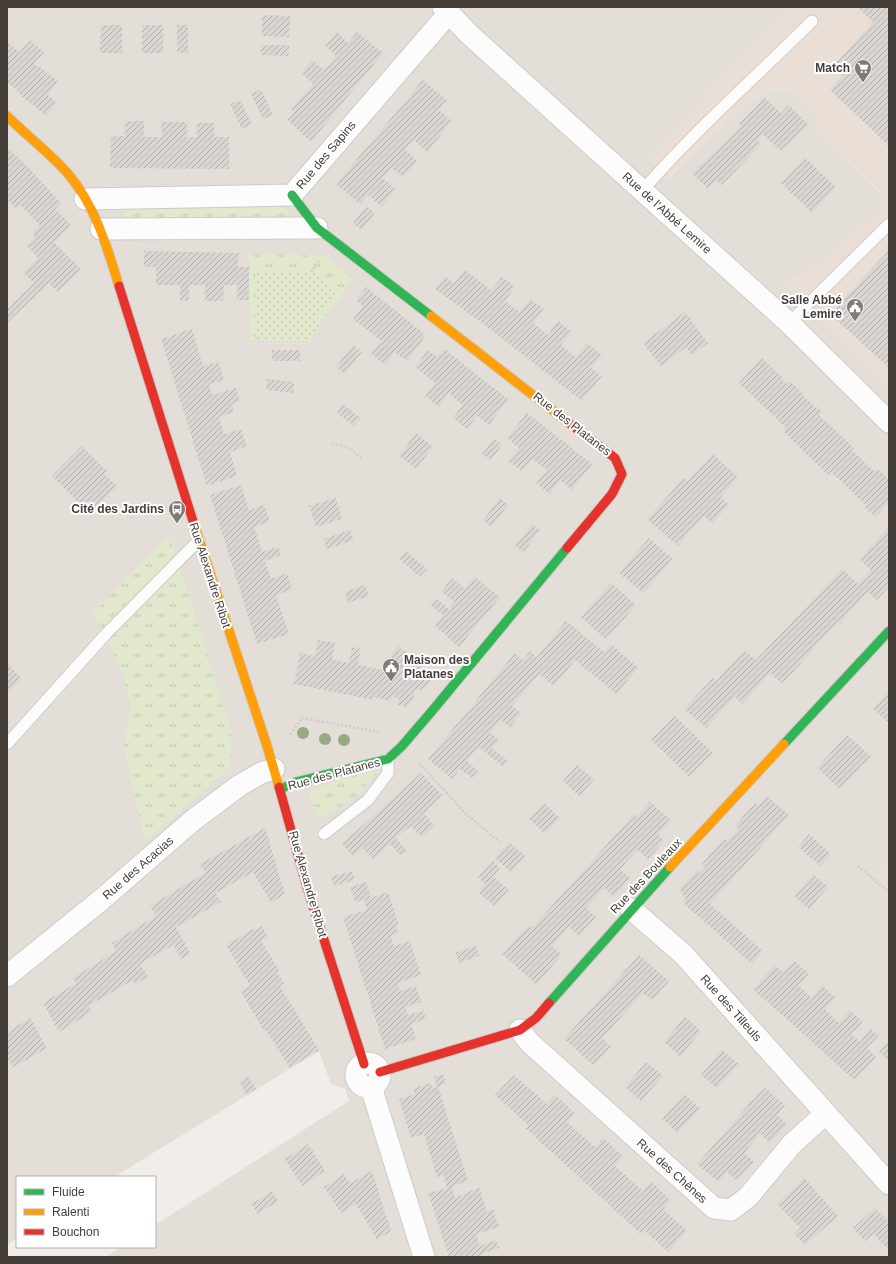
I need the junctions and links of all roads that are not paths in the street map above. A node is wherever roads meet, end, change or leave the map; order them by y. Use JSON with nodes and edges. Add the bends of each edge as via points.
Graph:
{"nodes":[{"id":1,"x":446,"y":10,"type":"edge"},
{"id":2,"x":812,"y":21,"type":"dead end"},
{"id":3,"x":7,"y":116,"type":"edge"},
{"id":4,"x":642,"y":191,"type":"junction"},
{"id":5,"x":292,"y":194,"type":"junction"},
{"id":6,"x":85,"y":198,"type":"junction"},
{"id":7,"x":889,"y":224,"type":"edge"},
{"id":8,"x":101,"y":228,"type":"junction"},
{"id":9,"x":317,"y":228,"type":"junction"},
{"id":10,"x":789,"y":323,"type":"junction"},
{"id":11,"x":889,"y":422,"type":"edge"},
{"id":12,"x":199,"y":540,"type":"junction"},
{"id":13,"x":889,"y":631,"type":"edge"},
{"id":14,"x":7,"y":744,"type":"edge"},
{"id":15,"x":388,"y":759,"type":"junction"},
{"id":16,"x":274,"y":769,"type":"junction"},
{"id":17,"x":280,"y":789,"type":"junction"},
{"id":18,"x":324,"y":834,"type":"dead end"},
{"id":19,"x":631,"y":909,"type":"junction"},
{"id":20,"x":7,"y":976,"type":"edge"},
{"id":21,"x":520,"y":1030,"type":"junction"},
{"id":22,"x":371,"y":1074,"type":"junction"},
{"id":23,"x":824,"y":1114,"type":"junction"},
{"id":24,"x":889,"y":1184,"type":"edge"},
{"id":25,"x":424,"y":1257,"type":"edge"}],
"edges":[{"from":1,"to":4,"type":"street","name":"Rue de l'Abbé Lemire"},
{"from":1,"to":5,"type":"street","name":"Rue des Sapins"},
{"from":2,"to":4,"type":"lane","via":[[728,101]]},
{"from":3,"to":6,"type":"street","name":"Rue Alexandre Ribot","via":[[69,175]]},
{"from":4,"to":10,"type":"street","name":"Rue de l'Abbé Lemire"},
{"from":5,"to":6,"type":"street","name":"Rue des Sapins"},
{"from":5,"to":9,"type":"street"},
{"from":6,"to":8,"type":"street","name":"Rue Alexandre Ribot"},
{"from":7,"to":10,"type":"lane"},
{"from":8,"to":9,"type":"street"},
{"from":8,"to":12,"type":"street","name":"Rue Alexandre Ribot"},
{"from":9,"to":15,"type":"street","name":"Rue des Platanes","via":[[614,458],[622,474],[612,494],[432,711]]},
{"from":10,"to":11,"type":"street","name":"Rue de l'Abbé Lemire"},
{"from":12,"to":14,"type":"lane","via":[[105,635]]},
{"from":12,"to":16,"type":"street","name":"Rue Alexandre Ribot"},
{"from":13,"to":19,"type":"street","name":"Rue des Bouleaux"},
{"from":15,"to":17,"type":"street","name":"Rue des Platanes","via":[[296,782]]},
{"from":15,"to":18,"type":"lane","name":"Rue des Platanes","via":[[388,773],[368,800]]},
{"from":16,"to":17,"type":"street","name":"Rue Alexandre Ribot"},
{"from":16,"to":20,"type":"street","name":"Rue des Acacias","via":[[240,785],[192,821],[102,900]]},
{"from":17,"to":22,"type":"street","name":"Rue Alexandre Ribot","via":[[307,887]]},
{"from":19,"to":21,"type":"street","name":"Rue des Bouleaux","via":[[536,1018]]},
{"from":19,"to":23,"type":"street","name":"Rue des Tilleuls","via":[[683,954]]},
{"from":21,"to":22,"type":"street","name":"Rue des Bouleaux"},
{"from":21,"to":23,"type":"street","name":"Rue des Chênes","via":[[528,1042],[714,1208],[731,1210],[748,1197],[792,1144]]},
{"from":22,"to":25,"type":"street","name":"Rue Alexandre Ribot"},
{"from":23,"to":24,"type":"street","name":"Rue des Tilleuls"}]}
